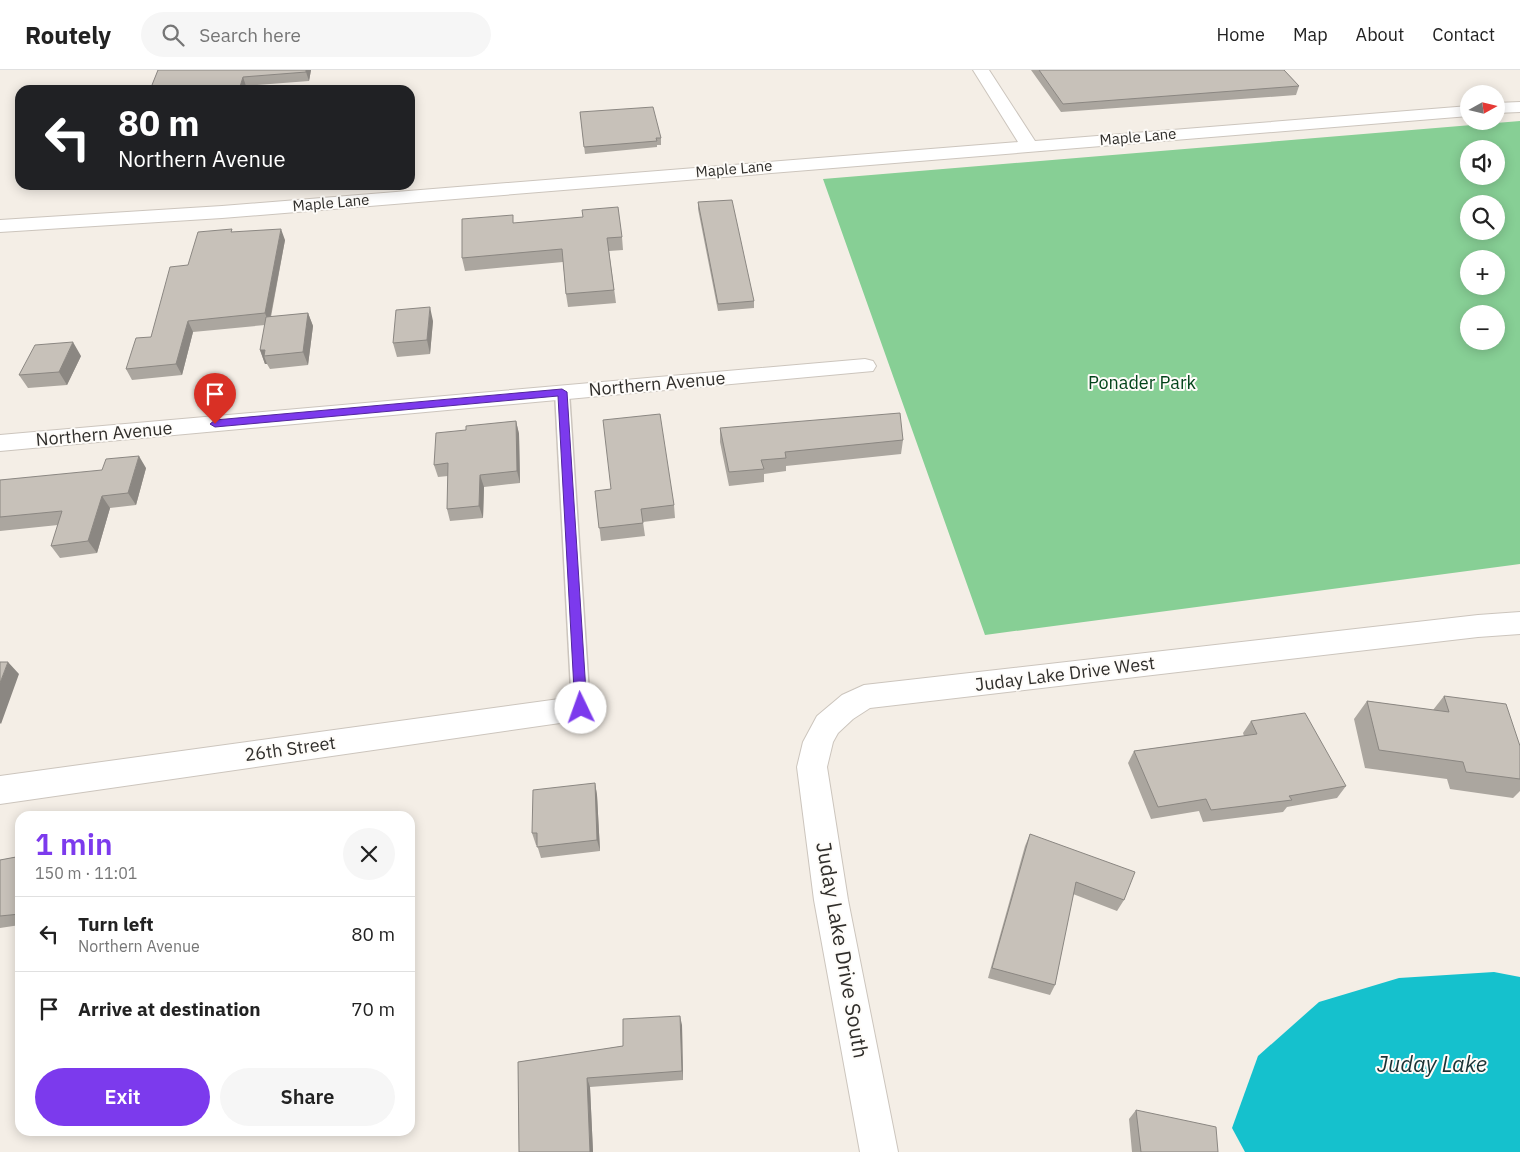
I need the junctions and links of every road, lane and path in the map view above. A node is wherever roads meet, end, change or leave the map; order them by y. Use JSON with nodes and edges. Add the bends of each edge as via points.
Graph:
{"nodes":[{"id":1,"x":981,"y":70,"type":"edge"},
{"id":2,"x":1520,"y":106,"type":"edge"},
{"id":3,"x":1505,"y":107,"type":"edge"},
{"id":4,"x":1460,"y":112,"type":"edge"},
{"id":5,"x":1029,"y":146,"type":"junction"},
{"id":6,"x":0,"y":226,"type":"edge"},
{"id":7,"x":865,"y":366,"type":"dead end"},
{"id":8,"x":562,"y":392,"type":"junction"},
{"id":9,"x":0,"y":443,"type":"edge"},
{"id":10,"x":1520,"y":622,"type":"edge"},
{"id":11,"x":581,"y":708,"type":"joint"},
{"id":12,"x":815,"y":747,"type":"joint"},
{"id":13,"x":0,"y":790,"type":"edge"},
{"id":14,"x":879,"y":1152,"type":"edge"}],
"edges":[{"from":1,"to":5,"type":"street"},
{"from":2,"to":3,"type":"street"},
{"from":4,"to":5,"type":"street","name":"Maple Lane"},
{"from":5,"to":6,"type":"street","name":"Maple Lane","via":[[222,212]]},
{"from":7,"to":8,"type":"street","name":"Northern Avenue"},
{"from":8,"to":9,"type":"street","name":"Northern Avenue"},
{"from":8,"to":11,"type":"lane"},
{"from":10,"to":12,"type":"street","name":"Juday Lake Drive West","via":[[864,697],[840,710],[823,730]]},
{"from":11,"to":13,"type":"street","name":"26th Street"},
{"from":12,"to":14,"type":"street","name":"Juday Lake Drive South","via":[[812,767],[831,900]]}]}
